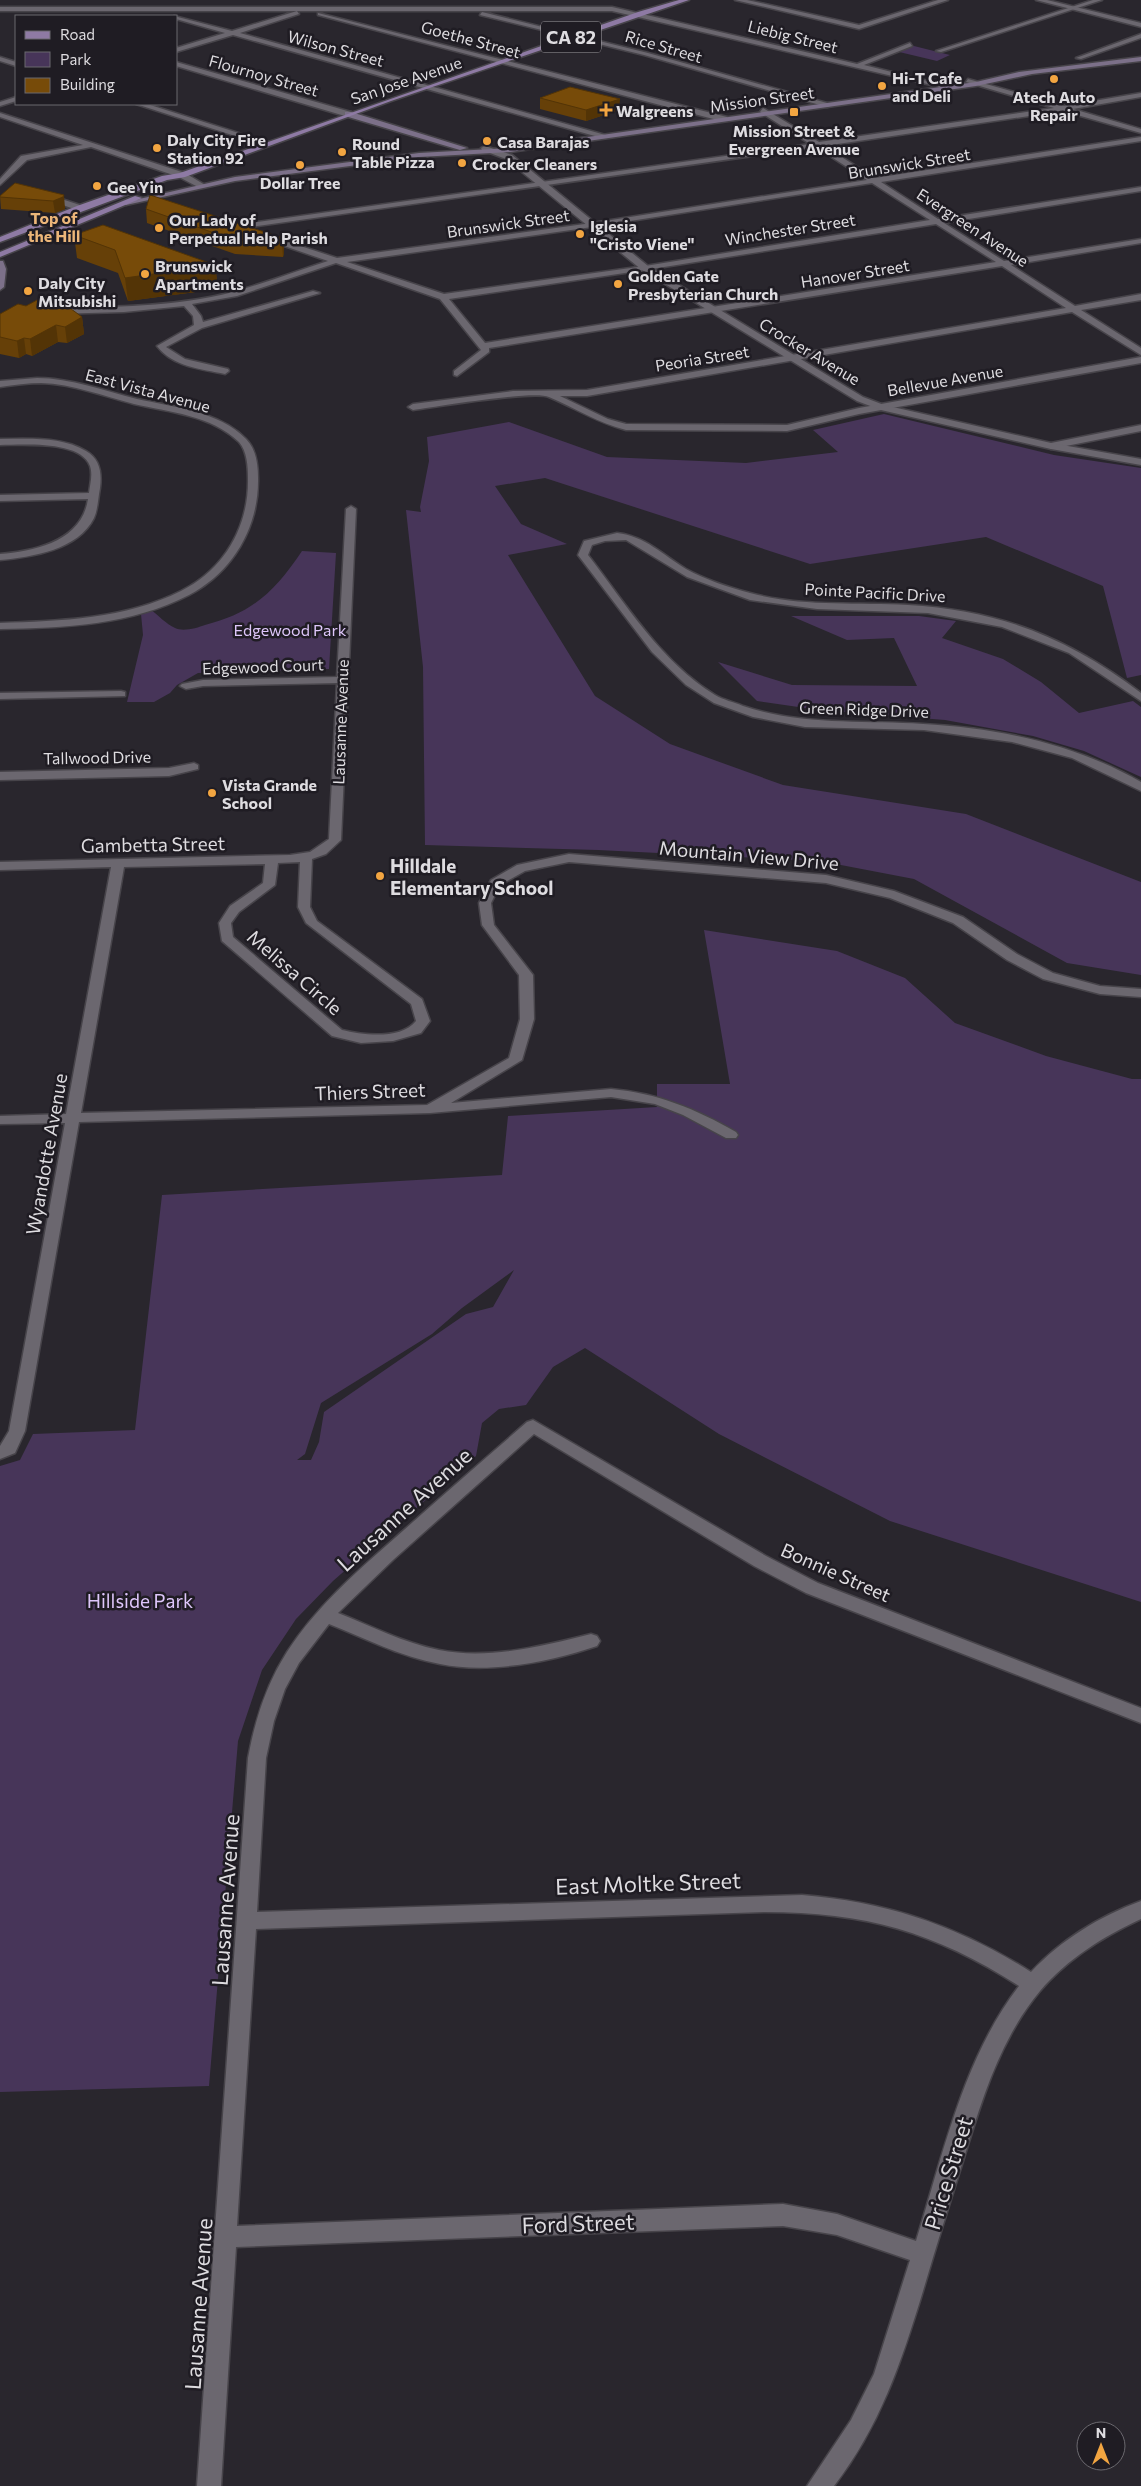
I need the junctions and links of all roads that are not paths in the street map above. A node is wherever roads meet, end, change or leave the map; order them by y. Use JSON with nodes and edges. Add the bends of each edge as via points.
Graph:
{"nodes":[{"id":1,"x":83,"y":0,"type":"edge"},
{"id":2,"x":301,"y":0,"type":"edge"},
{"id":3,"x":686,"y":0,"type":"edge"},
{"id":4,"x":738,"y":0,"type":"edge"},
{"id":5,"x":945,"y":0,"type":"edge"},
{"id":6,"x":1039,"y":0,"type":"edge"},
{"id":7,"x":1099,"y":0,"type":"edge"},
{"id":8,"x":664,"y":1,"type":"edge"},
{"id":9,"x":299,"y":8,"type":"junction"},
{"id":10,"x":1072,"y":8,"type":"junction"},
{"id":11,"x":79,"y":9,"type":"junction"},
{"id":12,"x":147,"y":9,"type":"junction"},
{"id":13,"x":461,"y":9,"type":"junction"},
{"id":14,"x":0,"y":11,"type":"edge"},
{"id":15,"x":640,"y":14,"type":"junction"},
{"id":16,"x":168,"y":15,"type":"edge"},
{"id":17,"x":15,"y":17,"type":"edge"},
{"id":18,"x":178,"y":18,"type":"edge"},
{"id":19,"x":1141,"y":25,"type":"edge"},
{"id":20,"x":231,"y":33,"type":"junction"},
{"id":21,"x":573,"y":36,"type":"junction"},
{"id":22,"x":1141,"y":36,"type":"edge"},
{"id":23,"x":910,"y":45,"type":"dead end"},
{"id":24,"x":178,"y":49,"type":"edge"},
{"id":25,"x":940,"y":51,"type":"dead end"},
{"id":26,"x":1079,"y":58,"type":"junction"},
{"id":27,"x":0,"y":59,"type":"edge"},
{"id":28,"x":1141,"y":59,"type":"edge"},
{"id":29,"x":502,"y":61,"type":"junction"},
{"id":30,"x":0,"y":63,"type":"edge"},
{"id":31,"x":15,"y":64,"type":"edge"},
{"id":32,"x":178,"y":65,"type":"edge"},
{"id":33,"x":857,"y":66,"type":"junction"},
{"id":34,"x":1084,"y":67,"type":"junction"},
{"id":35,"x":15,"y":68,"type":"edge"},
{"id":36,"x":1044,"y":72,"type":"junction"},
{"id":37,"x":1029,"y":74,"type":"junction"},
{"id":38,"x":968,"y":82,"type":"junction"},
{"id":39,"x":976,"y":84,"type":"junction"},
{"id":40,"x":940,"y":85,"type":"junction"},
{"id":41,"x":427,"y":87,"type":"junction"},
{"id":42,"x":1141,"y":95,"type":"edge"},
{"id":43,"x":15,"y":99,"type":"edge"},
{"id":44,"x":819,"y":102,"type":"junction"},
{"id":45,"x":0,"y":104,"type":"edge"},
{"id":46,"x":143,"y":105,"type":"edge"},
{"id":47,"x":830,"y":105,"type":"junction"},
{"id":48,"x":1062,"y":108,"type":"junction"},
{"id":49,"x":766,"y":111,"type":"junction"},
{"id":50,"x":348,"y":114,"type":"junction"},
{"id":51,"x":0,"y":115,"type":"edge"},
{"id":52,"x":716,"y":116,"type":"junction"},
{"id":53,"x":724,"y":119,"type":"junction"},
{"id":54,"x":1141,"y":131,"type":"edge"},
{"id":55,"x":595,"y":133,"type":"junction"},
{"id":56,"x":605,"y":136,"type":"junction"},
{"id":57,"x":1141,"y":139,"type":"edge"},
{"id":58,"x":269,"y":144,"type":"junction"},
{"id":59,"x":820,"y":144,"type":"junction"},
{"id":60,"x":89,"y":146,"type":"junction"},
{"id":61,"x":459,"y":147,"type":"junction"},
{"id":62,"x":485,"y":148,"type":"junction"},
{"id":63,"x":496,"y":151,"type":"junction"},
{"id":64,"x":469,"y":153,"type":"junction"},
{"id":65,"x":419,"y":155,"type":"junction"},
{"id":66,"x":437,"y":161,"type":"dead end"},
{"id":67,"x":182,"y":175,"type":"junction"},
{"id":68,"x":876,"y":182,"type":"junction"},
{"id":69,"x":2,"y":185,"type":"edge"},
{"id":70,"x":201,"y":185,"type":"junction"},
{"id":71,"x":542,"y":185,"type":"junction"},
{"id":72,"x":230,"y":188,"type":"dead end"},
{"id":73,"x":1141,"y":189,"type":"edge"},
{"id":74,"x":172,"y":192,"type":"junction"},
{"id":75,"x":36,"y":193,"type":"edge"},
{"id":76,"x":130,"y":202,"type":"junction"},
{"id":77,"x":167,"y":204,"type":"edge"},
{"id":78,"x":80,"y":208,"type":"junction"},
{"id":79,"x":99,"y":213,"type":"junction"},
{"id":80,"x":937,"y":221,"type":"junction"},
{"id":81,"x":228,"y":224,"type":"edge"},
{"id":82,"x":592,"y":225,"type":"junction"},
{"id":83,"x":237,"y":227,"type":"junction"},
{"id":84,"x":0,"y":240,"type":"edge"},
{"id":85,"x":1141,"y":241,"type":"edge"},
{"id":86,"x":0,"y":255,"type":"edge"},
{"id":87,"x":335,"y":261,"type":"junction"},
{"id":88,"x":0,"y":263,"type":"edge"},
{"id":89,"x":1000,"y":264,"type":"junction"},
{"id":90,"x":645,"y":268,"type":"junction"},
{"id":91,"x":0,"y":287,"type":"edge"},
{"id":92,"x":316,"y":293,"type":"dead end"},
{"id":93,"x":443,"y":297,"type":"junction"},
{"id":94,"x":1141,"y":297,"type":"edge"},
{"id":95,"x":186,"y":303,"type":"junction"},
{"id":96,"x":1073,"y":309,"type":"junction"},
{"id":97,"x":41,"y":311,"type":"edge"},
{"id":98,"x":715,"y":311,"type":"junction"},
{"id":99,"x":199,"y":326,"type":"junction"},
{"id":100,"x":484,"y":346,"type":"junction"},
{"id":101,"x":1141,"y":352,"type":"edge"},
{"id":102,"x":793,"y":359,"type":"junction"},
{"id":103,"x":1141,"y":360,"type":"edge"},
{"id":104,"x":225,"y":371,"type":"dead end"},
{"id":105,"x":457,"y":373,"type":"dead end"},
{"id":106,"x":0,"y":384,"type":"edge"},
{"id":107,"x":551,"y":395,"type":"junction"},
{"id":108,"x":414,"y":407,"type":"dead end"},
{"id":109,"x":881,"y":407,"type":"junction"},
{"id":110,"x":1141,"y":428,"type":"edge"},
{"id":111,"x":0,"y":442,"type":"edge"},
{"id":112,"x":1051,"y":446,"type":"junction"},
{"id":113,"x":1141,"y":462,"type":"edge"},
{"id":114,"x":93,"y":496,"type":"junction"},
{"id":115,"x":0,"y":498,"type":"edge"},
{"id":116,"x":351,"y":509,"type":"dead end"},
{"id":117,"x":603,"y":537,"type":"joint"},
{"id":118,"x":0,"y":557,"type":"edge"},
{"id":119,"x":0,"y":626,"type":"edge"},
{"id":120,"x":342,"y":680,"type":"junction"},
{"id":121,"x":186,"y":686,"type":"dead end"},
{"id":122,"x":121,"y":694,"type":"dead end"},
{"id":123,"x":0,"y":696,"type":"edge"},
{"id":124,"x":1141,"y":698,"type":"edge"},
{"id":125,"x":194,"y":767,"type":"dead end"},
{"id":126,"x":0,"y":776,"type":"edge"},
{"id":127,"x":1141,"y":787,"type":"edge"},
{"id":128,"x":306,"y":858,"type":"junction"},
{"id":129,"x":272,"y":860,"type":"junction"},
{"id":130,"x":118,"y":864,"type":"junction"},
{"id":131,"x":0,"y":866,"type":"edge"},
{"id":132,"x":1141,"y":993,"type":"edge"},
{"id":133,"x":430,"y":1109,"type":"junction"},
{"id":134,"x":73,"y":1119,"type":"junction"},
{"id":135,"x":0,"y":1120,"type":"edge"},
{"id":136,"x":731,"y":1135,"type":"dead end"},
{"id":137,"x":533,"y":1426,"type":"joint"},
{"id":138,"x":4,"y":1451,"type":"edge"},
{"id":139,"x":324,"y":1615,"type":"junction"},
{"id":140,"x":591,"y":1641,"type":"dead end"},
{"id":141,"x":1141,"y":1716,"type":"edge"},
{"id":142,"x":1141,"y":1910,"type":"edge"},
{"id":143,"x":247,"y":1921,"type":"junction"},
{"id":144,"x":1033,"y":1984,"type":"junction"},
{"id":145,"x":226,"y":2237,"type":"junction"},
{"id":146,"x":923,"y":2254,"type":"junction"},
{"id":147,"x":209,"y":2486,"type":"edge"},
{"id":148,"x":819,"y":2486,"type":"edge"}],
"edges":[{"from":1,"to":11,"type":"street"},
{"from":2,"to":9,"type":"street"},
{"from":3,"to":15,"type":"main road","name":"San Jose Avenue","number":"CA 82"},
{"from":4,"to":5,"type":"street","via":[[859,27]]},
{"from":6,"to":10,"type":"street"},
{"from":7,"to":10,"type":"street"},
{"from":8,"to":15,"type":"main road","name":"San Jose Avenue","number":"CA 82","via":[[641,10]]},
{"from":9,"to":12,"type":"street"},
{"from":9,"to":13,"type":"street"},
{"from":9,"to":20,"type":"street","via":[[294,14]]},
{"from":9,"to":29,"type":"street","name":"Goethe Street"},
{"from":10,"to":19,"type":"street"},
{"from":10,"to":25,"type":"street"},
{"from":11,"to":12,"type":"street"},
{"from":11,"to":14,"type":"street"},
{"from":12,"to":16,"type":"street","name":"Wilson Street"},
{"from":13,"to":15,"type":"street","name":"Liebig Street","via":[[606,8]]},
{"from":13,"to":21,"type":"street","name":"Rice Street"},
{"from":14,"to":17,"type":"street"},
{"from":15,"to":21,"type":"main road","name":"San Jose Avenue","number":"CA 82"},
{"from":15,"to":33,"type":"street","name":"Liebig Street"},
{"from":18,"to":20,"type":"street","name":"Wilson Street"},
{"from":20,"to":24,"type":"street"},
{"from":20,"to":41,"type":"street","name":"Wilson Street"},
{"from":21,"to":29,"type":"main road","name":"San Jose Avenue","number":"CA 82"},
{"from":21,"to":44,"type":"street","name":"Rice Street"},
{"from":22,"to":26,"type":"street"},
{"from":23,"to":33,"type":"street"},
{"from":26,"to":34,"type":"main road"},
{"from":26,"to":36,"type":"main road"},
{"from":27,"to":31,"type":"street"},
{"from":28,"to":34,"type":"main road","name":"Mission Street"},
{"from":29,"to":41,"type":"main road","name":"San Jose Avenue","number":"CA 82"},
{"from":29,"to":52,"type":"street","name":"Goethe Street"},
{"from":30,"to":35,"type":"street"},
{"from":32,"to":50,"type":"street","name":"Flournoy Street"},
{"from":33,"to":40,"type":"street","name":"Liebig Street"},
{"from":34,"to":36,"type":"main road","name":"Mission Street"},
{"from":36,"to":37,"type":"main road","name":"Mission Street"},
{"from":37,"to":38,"type":"main road","name":"Mission Street"},
{"from":37,"to":39,"type":"main road","name":"Mission Street"},
{"from":38,"to":39,"type":"street"},
{"from":38,"to":40,"type":"main road","name":"Mission Street"},
{"from":39,"to":47,"type":"main road","name":"Mission Street"},
{"from":39,"to":48,"type":"street"},
{"from":40,"to":44,"type":"main road","name":"Mission Street"},
{"from":41,"to":50,"type":"main road","name":"San Jose Avenue","number":"CA 82"},
{"from":41,"to":55,"type":"street","name":"Wilson Street"},
{"from":42,"to":48,"type":"street"},
{"from":43,"to":45,"type":"street"},
{"from":44,"to":47,"type":"street","name":"Rice Street"},
{"from":44,"to":49,"type":"main road","name":"Mission Street"},
{"from":46,"to":58,"type":"street"},
{"from":47,"to":49,"type":"main road","name":"Mission Street"},
{"from":48,"to":54,"type":"street"},
{"from":48,"to":59,"type":"street"},
{"from":49,"to":52,"type":"main road","name":"Mission Street"},
{"from":49,"to":53,"type":"main road","name":"Mission Street"},
{"from":49,"to":59,"type":"street","name":"Evergreen Avenue"},
{"from":50,"to":58,"type":"main road","name":"San Jose Avenue","number":"CA 82"},
{"from":50,"to":61,"type":"main road","name":"Flournoy Street"},
{"from":51,"to":60,"type":"street"},
{"from":52,"to":53,"type":"street","name":"Goethe Street"},
{"from":52,"to":55,"type":"main road","name":"Mission Street"},
{"from":53,"to":56,"type":"main road","name":"Mission Street"},
{"from":55,"to":56,"type":"street","name":"Wilson Street"},
{"from":55,"to":62,"type":"main road","name":"Mission Street"},
{"from":56,"to":63,"type":"main road","name":"Mission Street"},
{"from":57,"to":68,"type":"street","name":"Brunswick Street"},
{"from":58,"to":67,"type":"main road","name":"San Jose Avenue","number":"CA 82"},
{"from":59,"to":68,"type":"street","name":"Evergreen Avenue"},
{"from":59,"to":71,"type":"street"},
{"from":60,"to":67,"type":"street"},
{"from":60,"to":69,"type":"street","via":[[24,158]]},
{"from":61,"to":62,"type":"main road","name":"Mission Street"},
{"from":61,"to":65,"type":"main road"},
{"from":62,"to":63,"type":"street","name":"Crocker Avenue"},
{"from":63,"to":64,"type":"main road","name":"Mission Street"},
{"from":63,"to":71,"type":"street","name":"Crocker Avenue","via":[[510,157]]},
{"from":64,"to":65,"type":"main road","name":"Mission Street"},
{"from":64,"to":66,"type":"main road"},
{"from":65,"to":70,"type":"main road","name":"Mission Street"},
{"from":67,"to":70,"type":"street"},
{"from":67,"to":76,"type":"main road","number":"CA 82","via":[[181,181]]},
{"from":67,"to":78,"type":"main road","number":"CA 82"},
{"from":68,"to":80,"type":"street","name":"Evergreen Avenue"},
{"from":68,"to":82,"type":"street","name":"Brunswick Street"},
{"from":70,"to":72,"type":"main road"},
{"from":70,"to":74,"type":"main road"},
{"from":71,"to":82,"type":"street","name":"Crocker Avenue"},
{"from":71,"to":83,"type":"street"},
{"from":73,"to":80,"type":"street","name":"Winchester Street"},
{"from":74,"to":76,"type":"main road"},
{"from":74,"to":77,"type":"street","via":[[164,198]]},
{"from":75,"to":78,"type":"street"},
{"from":76,"to":79,"type":"main road","number":"CA 82"},
{"from":78,"to":79,"type":"main road"},
{"from":78,"to":84,"type":"main road","number":"CA 82"},
{"from":79,"to":86,"type":"main road","number":"CA 82"},
{"from":80,"to":89,"type":"street","name":"Evergreen Avenue"},
{"from":80,"to":90,"type":"street","name":"Winchester Street"},
{"from":81,"to":83,"type":"street"},
{"from":82,"to":87,"type":"street","name":"Brunswick Street"},
{"from":82,"to":90,"type":"street","name":"Crocker Avenue"},
{"from":83,"to":87,"type":"street"},
{"from":85,"to":89,"type":"street","name":"Hanover Street"},
{"from":87,"to":93,"type":"street"},
{"from":87,"to":95,"type":"street","name":"Brunswick Street","via":[[234,294]]},
{"from":88,"to":91,"type":"main road"},
{"from":89,"to":96,"type":"street","name":"Evergreen Avenue"},
{"from":89,"to":98,"type":"street","name":"Hanover Street"},
{"from":90,"to":93,"type":"street","name":"Winchester Street"},
{"from":90,"to":98,"type":"street","name":"Crocker Avenue"},
{"from":92,"to":99,"type":"street"},
{"from":93,"to":100,"type":"street"},
{"from":94,"to":96,"type":"street","name":"Peoria Street"},
{"from":95,"to":97,"type":"street","name":"Brunswick Street","via":[[124,309]]},
{"from":95,"to":99,"type":"street","via":[[197,316]]},
{"from":96,"to":101,"type":"street","name":"Evergreen Avenue"},
{"from":96,"to":102,"type":"street","name":"Peoria Street"},
{"from":98,"to":100,"type":"street","name":"Hanover Street"},
{"from":98,"to":102,"type":"street","name":"Crocker Avenue"},
{"from":99,"to":104,"type":"street","via":[[161,346],[166,354],[179,360]]},
{"from":100,"to":105,"type":"street","via":[[486,350]]},
{"from":102,"to":107,"type":"street","name":"Peoria Street","via":[[587,393]]},
{"from":102,"to":109,"type":"street","name":"Crocker Avenue","via":[[860,399]]},
{"from":103,"to":109,"type":"street","name":"Bellevue Avenue"},
{"from":106,"to":119,"type":"street","name":"East Vista Avenue","via":[[48,381],[206,419],[244,442],[252,457],[254,485],[245,533],[235,549],[221,566],[186,593],[155,606],[86,622]]},
{"from":107,"to":108,"type":"street","name":"Peoria Street","via":[[512,394]]},
{"from":107,"to":109,"type":"street","name":"Bellevue Avenue","via":[[605,421],[626,427],[787,428]]},
{"from":109,"to":112,"type":"street","name":"Crocker Avenue"},
{"from":110,"to":112,"type":"street"},
{"from":111,"to":114,"type":"street","via":[[60,445],[82,452],[93,462],[98,474]]},
{"from":112,"to":113,"type":"street","name":"Crocker Avenue"},
{"from":114,"to":115,"type":"street"},
{"from":114,"to":118,"type":"street","via":[[88,520],[72,536],[50,548]]},
{"from":116,"to":120,"type":"street","name":"Lausanne Avenue"},
{"from":117,"to":124,"type":"street","name":"Pointe Pacific Drive","via":[[626,536],[644,542],[679,569],[742,595],[818,607],[908,608],[982,618],[1062,646],[1104,670]]},
{"from":117,"to":127,"type":"street","name":"Green Ridge Drive","via":[[588,543],[583,555],[650,642],[679,672],[710,697],[753,714],[805,725],[922,726],[987,733],[1055,748],[1099,765]]},
{"from":120,"to":121,"type":"street","name":"Edgewood Court"},
{"from":120,"to":128,"type":"street","name":"Lausanne Avenue","via":[[336,840],[325,851]]},
{"from":122,"to":123,"type":"street"},
{"from":125,"to":126,"type":"street","name":"Tallwood Drive","via":[[169,772]]},
{"from":128,"to":129,"type":"street","name":"Gambetta Street"},
{"from":128,"to":129,"type":"street","name":"Melissa Circle","via":[[304,907],[312,923],[417,1002],[423,1021],[416,1030],[393,1037],[361,1039],[337,1033],[227,938],[225,923],[234,909],[269,885]]},
{"from":129,"to":130,"type":"street","name":"Gambetta Street"},
{"from":130,"to":131,"type":"street","name":"Gambetta Street"},
{"from":130,"to":134,"type":"street","name":"Wyandotte Avenue"},
{"from":132,"to":133,"type":"street","name":"Mountain View Drive","via":[[1100,990],[1048,976],[1012,957],[958,920],[894,895],[826,879],[569,858],[521,868],[494,884],[485,903],[488,926],[526,975],[526,1019],[515,1060]]},
{"from":133,"to":134,"type":"street","name":"Thiers Street"},
{"from":133,"to":136,"type":"street","name":"Thiers Street","via":[[611,1094],[639,1095],[673,1104]]},
{"from":134,"to":135,"type":"street","name":"Thiers Street"},
{"from":134,"to":138,"type":"street","name":"Wyandotte Avenue","via":[[17,1431]]},
{"from":137,"to":139,"type":"street","name":"Lausanne Avenue","via":[[361,1578]]},
{"from":137,"to":141,"type":"street","name":"Bonnie Street","via":[[806,1585]]},
{"from":139,"to":140,"type":"street","via":[[452,1659],[524,1654]]},
{"from":139,"to":143,"type":"street","name":"Lausanne Avenue","via":[[290,1660],[262,1728],[257,1758]]},
{"from":142,"to":144,"type":"street","name":"Price Street","via":[[1118,1920],[1072,1949]]},
{"from":143,"to":144,"type":"street","name":"East Moltke Street","via":[[819,1903],[896,1917],[941,1933],[999,1961]]},
{"from":143,"to":145,"type":"street","name":"Lausanne Avenue"},
{"from":144,"to":146,"type":"street","name":"Price Street","via":[[1004,2026],[982,2069]]},
{"from":145,"to":146,"type":"street","name":"Ford Street","via":[[783,2215],[819,2219],[849,2227]]},
{"from":145,"to":147,"type":"street","name":"Lausanne Avenue"},
{"from":146,"to":148,"type":"street","name":"Price Street","via":[[879,2392],[848,2448]]}]}
